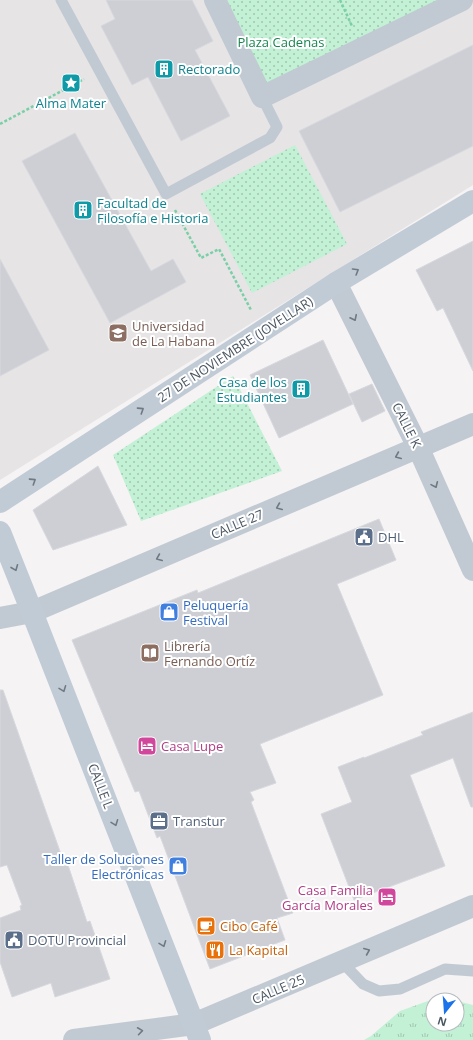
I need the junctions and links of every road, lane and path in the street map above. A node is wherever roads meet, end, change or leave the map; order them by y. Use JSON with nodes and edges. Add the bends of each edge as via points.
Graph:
{"nodes":[{"id":1,"x":61,"y":0,"type":"edge"},
{"id":2,"x":214,"y":0,"type":"edge"},
{"id":3,"x":340,"y":0,"type":"edge"},
{"id":4,"x":462,"y":0,"type":"edge"},
{"id":5,"x":363,"y":48,"type":"junction"},
{"id":6,"x":100,"y":71,"type":"junction"},
{"id":7,"x":262,"y":97,"type":"junction"},
{"id":8,"x":0,"y":124,"type":"edge"},
{"id":9,"x":166,"y":194,"type":"junction"},
{"id":10,"x":473,"y":201,"type":"edge"},
{"id":11,"x":336,"y":283,"type":"junction"},
{"id":12,"x":262,"y":331,"type":"junction"},
{"id":13,"x":473,"y":424,"type":"edge"},
{"id":14,"x":418,"y":447,"type":"junction"},
{"id":15,"x":0,"y":502,"type":"edge"},
{"id":16,"x":0,"y":532,"type":"edge"},
{"id":17,"x":473,"y":570,"type":"edge"},
{"id":18,"x":32,"y":612,"type":"junction"},
{"id":19,"x":0,"y":618,"type":"edge"},
{"id":20,"x":473,"y":906,"type":"edge"},
{"id":21,"x":342,"y":962,"type":"junction"},
{"id":22,"x":473,"y":971,"type":"edge"},
{"id":23,"x":197,"y":1032,"type":"edge"},
{"id":24,"x":74,"y":1040,"type":"edge"}],
"edges":[{"from":1,"to":6,"type":"lane"},
{"from":2,"to":7,"type":"street"},
{"from":3,"to":5,"type":"path"},
{"from":4,"to":5,"type":"street"},
{"from":5,"to":7,"type":"street"},
{"from":6,"to":8,"type":"path"},
{"from":6,"to":9,"type":"lane"},
{"from":7,"to":9,"type":"lane","via":[[277,127],[270,138]]},
{"from":9,"to":12,"type":"path","via":[[201,258],[219,249]]},
{"from":11,"to":10,"type":"main road","name":"27 DE NOVIEMBRE (JOVELLAR)","one_way":true},
{"from":11,"to":12,"type":"main road","name":"27 DE NOVIEMBRE (JOVELLAR)"},
{"from":11,"to":14,"type":"street","name":"CALLE K","one_way":true},
{"from":15,"to":12,"type":"main road","name":"27 DE NOVIEMBRE (JOVELLAR)","one_way":true},
{"from":13,"to":14,"type":"street","name":"CALLE 27"},
{"from":14,"to":17,"type":"street","name":"CALLE K","one_way":true},
{"from":14,"to":18,"type":"street","name":"CALLE 27","one_way":true},
{"from":16,"to":18,"type":"main road","name":"CALLE L","one_way":true},
{"from":18,"to":19,"type":"street","name":"CALLE 27"},
{"from":18,"to":23,"type":"main road","name":"CALLE L","one_way":true},
{"from":21,"to":20,"type":"street","name":"CALLE 25","one_way":true},
{"from":21,"to":22,"type":"lane","via":[[363,984],[379,991],[400,990],[445,969]]},
{"from":21,"to":23,"type":"street","name":"CALLE 25"},
{"from":24,"to":23,"type":"street","name":"CALLE 25","one_way":true}]}
